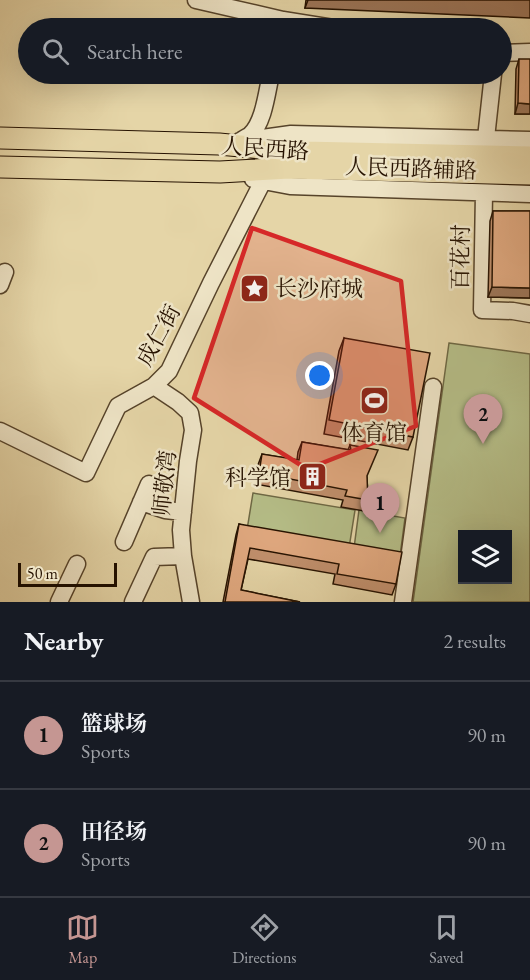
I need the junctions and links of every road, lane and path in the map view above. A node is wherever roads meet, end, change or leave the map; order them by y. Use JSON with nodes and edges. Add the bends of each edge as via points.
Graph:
{"nodes":[{"id":1,"x":196,"y":0,"type":"edge"},
{"id":2,"x":261,"y":18,"type":"edge"},
{"id":3,"x":530,"y":52,"type":"edge"},
{"id":4,"x":512,"y":53,"type":"edge"},
{"id":5,"x":269,"y":84,"type":"edge"},
{"id":6,"x":492,"y":84,"type":"edge"},
{"id":7,"x":0,"y":138,"type":"edge"},
{"id":8,"x":486,"y":138,"type":"junction"},
{"id":9,"x":530,"y":140,"type":"edge"},
{"id":10,"x":241,"y":141,"type":"junction"},
{"id":11,"x":219,"y":144,"type":"junction"},
{"id":12,"x":530,"y":157,"type":"edge"},
{"id":13,"x":0,"y":167,"type":"edge"},
{"id":14,"x":220,"y":172,"type":"junction"},
{"id":15,"x":530,"y":174,"type":"edge"},
{"id":16,"x":263,"y":181,"type":"junction"},
{"id":17,"x":484,"y":193,"type":"junction"},
{"id":18,"x":530,"y":194,"type":"edge"},
{"id":19,"x":530,"y":314,"type":"edge"},
{"id":20,"x":154,"y":386,"type":"junction"},
{"id":21,"x":433,"y":387,"type":"dead end"},
{"id":22,"x":0,"y":431,"type":"edge"},
{"id":23,"x":149,"y":484,"type":"dead end"},
{"id":24,"x":141,"y":502,"type":"junction"},
{"id":25,"x":183,"y":512,"type":"junction"},
{"id":26,"x":124,"y":542,"type":"dead end"},
{"id":27,"x":183,"y":556,"type":"junction"},
{"id":28,"x":77,"y":564,"type":"dead end"},
{"id":29,"x":59,"y":602,"type":"edge"},
{"id":30,"x":133,"y":602,"type":"edge"},
{"id":31,"x":191,"y":602,"type":"edge"},
{"id":32,"x":403,"y":602,"type":"edge"}],
"edges":[{"from":1,"to":2,"type":"street"},
{"from":3,"to":4,"type":"street"},
{"from":5,"to":10,"type":"street","via":[[260,120],[250,136]]},
{"from":6,"to":8,"type":"street"},
{"from":7,"to":11,"type":"main road","name":"人民西路"},
{"from":8,"to":9,"type":"street","name":"人民西路辅路"},
{"from":8,"to":10,"type":"street","name":"人民西路辅路","via":[[291,134]]},
{"from":10,"to":11,"type":"street","name":"人民西路辅路"},
{"from":11,"to":12,"type":"main road","name":"人民西路","via":[[303,152]]},
{"from":13,"to":14,"type":"main road","name":"人民西路"},
{"from":14,"to":15,"type":"main road","name":"人民西路","via":[[290,168]]},
{"from":14,"to":16,"type":"street","name":"人民西路辅路"},
{"from":16,"to":17,"type":"street","name":"人民西路辅路","via":[[290,186]]},
{"from":16,"to":20,"type":"street","name":"成仁街","via":[[169,371]]},
{"from":17,"to":18,"type":"street","name":"人民西路辅路"},
{"from":17,"to":19,"type":"street","name":"百花村","via":[[482,310]]},
{"from":20,"to":22,"type":"street","name":"成仁街","via":[[118,406],[86,472]]},
{"from":20,"to":25,"type":"street","name":"师敬湾","via":[[190,413],[193,430]]},
{"from":21,"to":32,"type":"street"},
{"from":23,"to":24,"type":"street"},
{"from":24,"to":25,"type":"street"},
{"from":24,"to":26,"type":"street"},
{"from":25,"to":27,"type":"street","name":"师敬湾"},
{"from":27,"to":30,"type":"street","via":[[154,558]]},
{"from":27,"to":31,"type":"street","name":"师敬湾"},
{"from":28,"to":29,"type":"street"}]}
